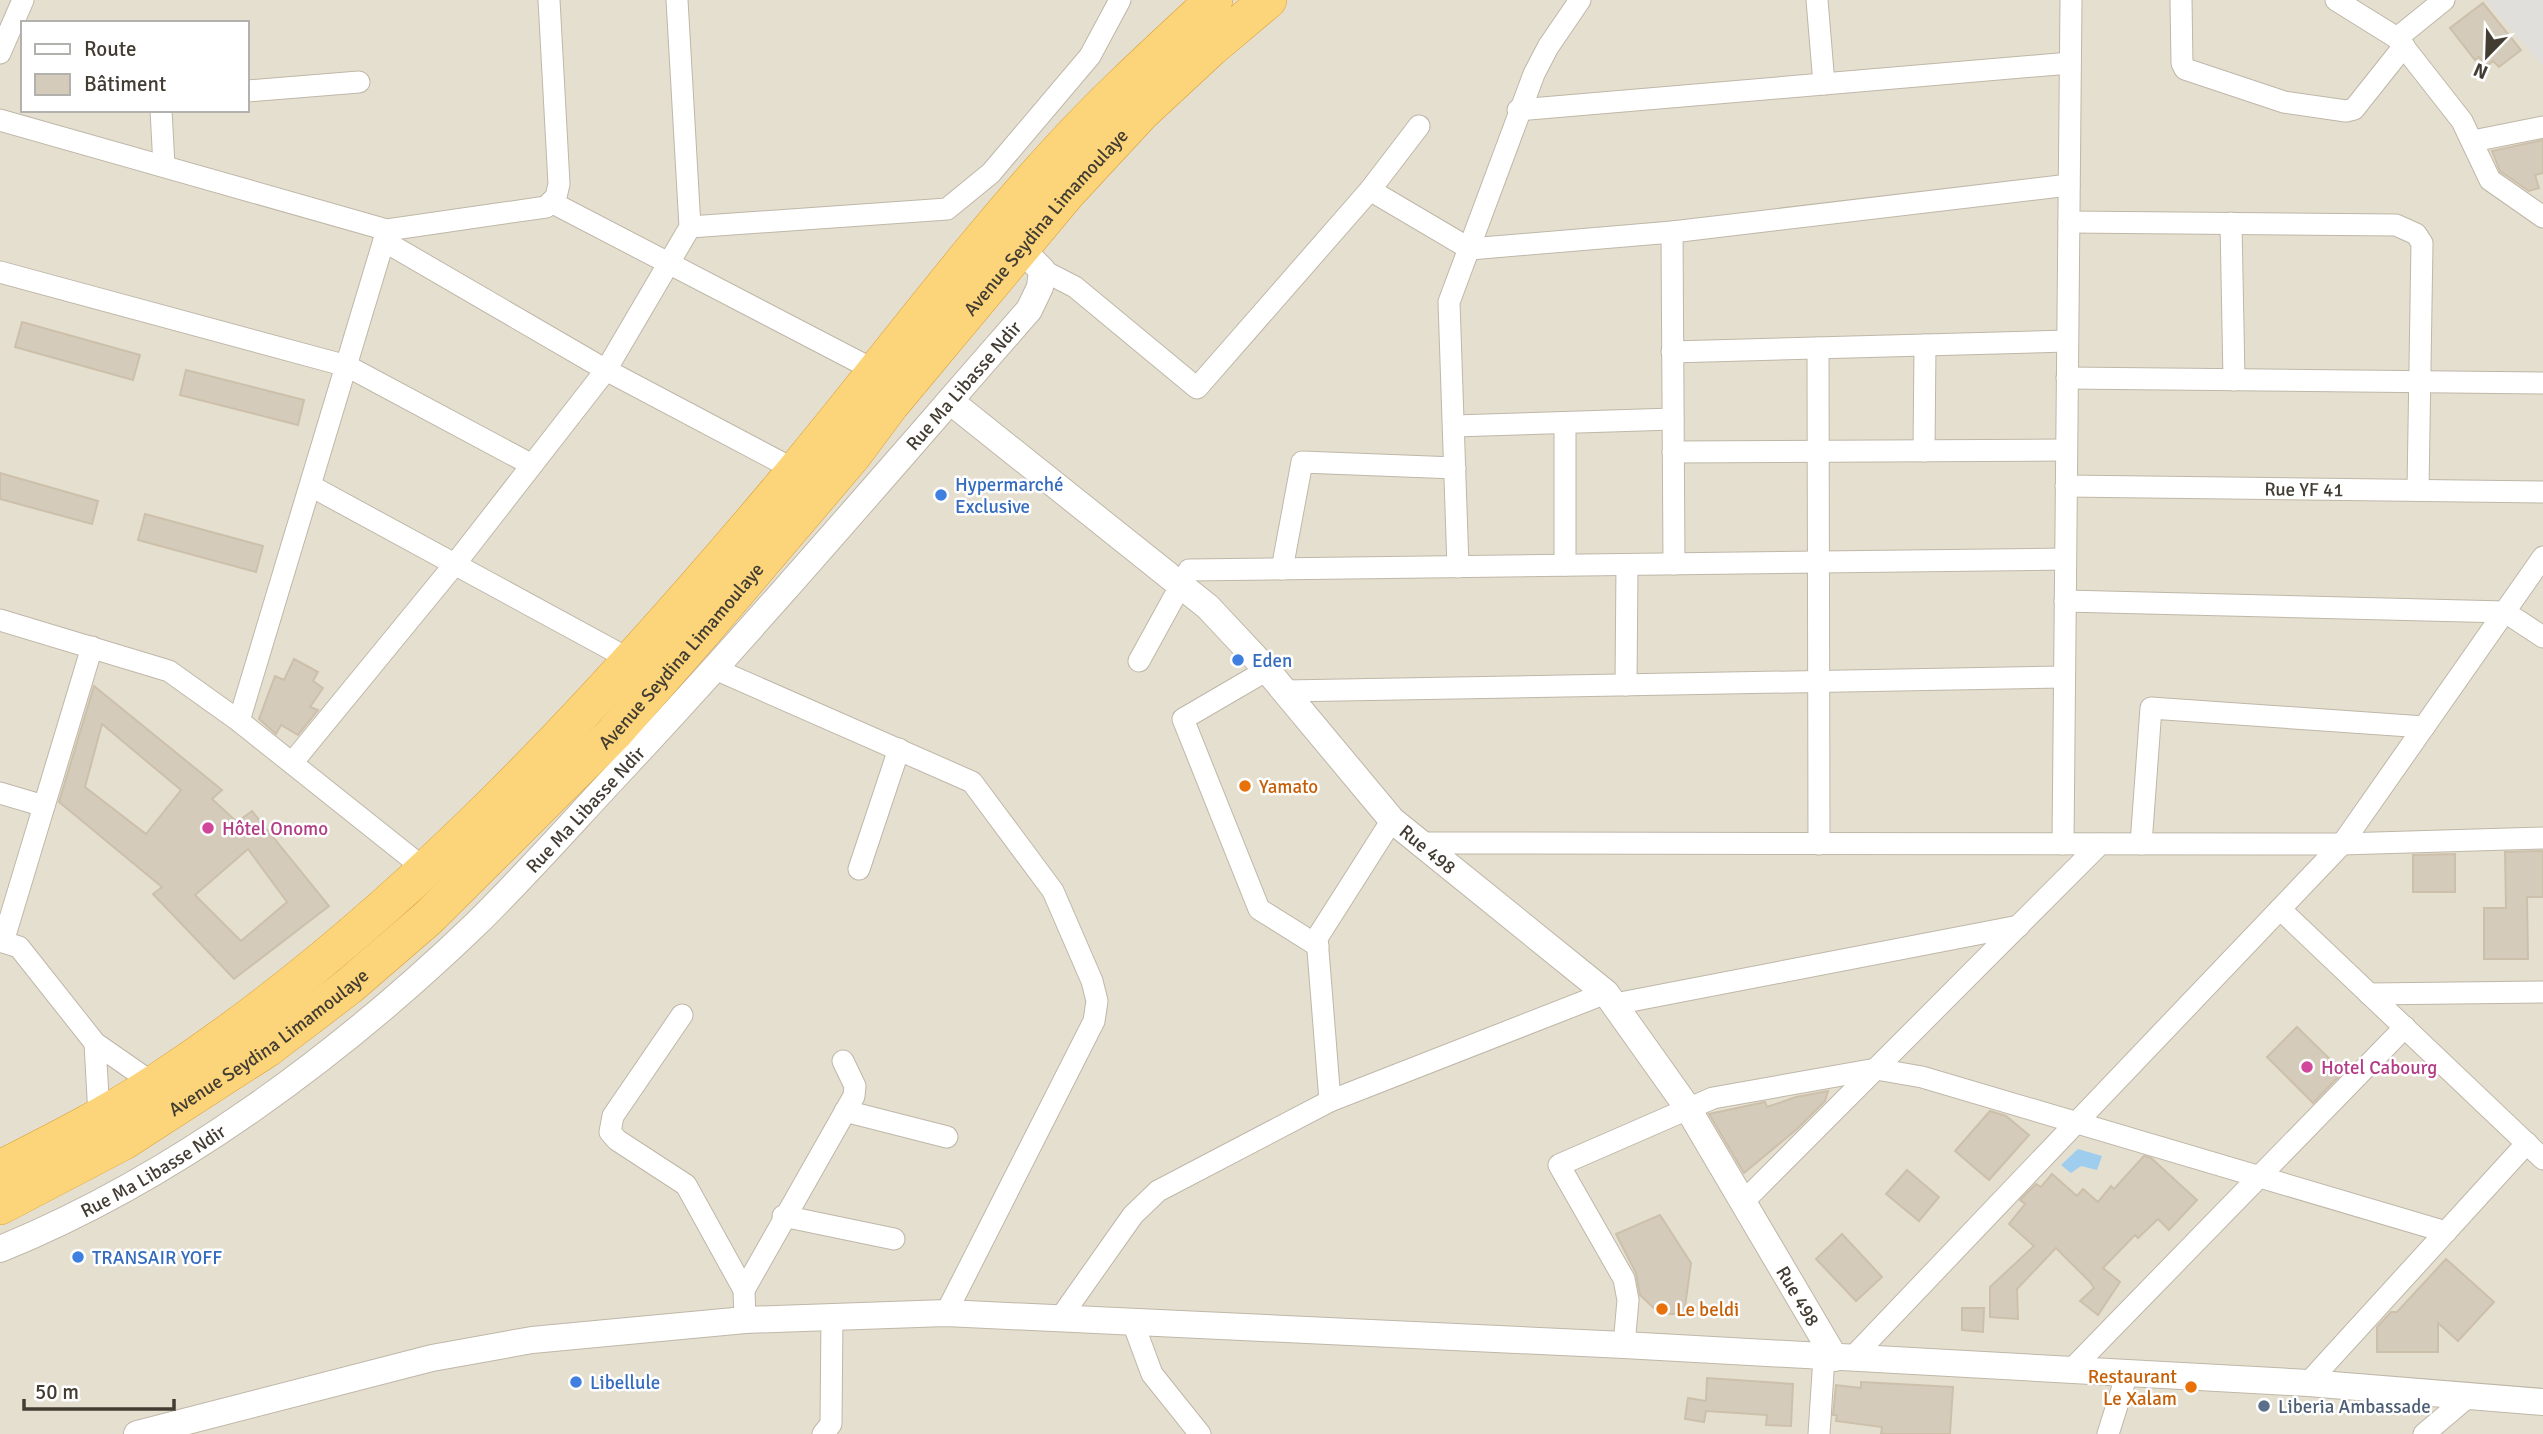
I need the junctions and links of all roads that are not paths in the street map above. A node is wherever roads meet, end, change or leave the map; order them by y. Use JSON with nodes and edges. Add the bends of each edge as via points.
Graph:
{"nodes":[{"id":1,"x":23,"y":0,"type":"edge"},
{"id":2,"x":549,"y":0,"type":"edge"},
{"id":3,"x":677,"y":0,"type":"edge"},
{"id":4,"x":1120,"y":0,"type":"edge"},
{"id":5,"x":1213,"y":0,"type":"edge"},
{"id":6,"x":1268,"y":0,"type":"edge"},
{"id":7,"x":1580,"y":0,"type":"edge"},
{"id":8,"x":2071,"y":0,"type":"edge"},
{"id":9,"x":2181,"y":0,"type":"edge"},
{"id":10,"x":2336,"y":0,"type":"edge"},
{"id":11,"x":2444,"y":0,"type":"edge"},
{"id":12,"x":1814,"y":1,"type":"edge"},
{"id":13,"x":2401,"y":42,"type":"junction"},
{"id":14,"x":0,"y":53,"type":"edge"},
{"id":15,"x":2070,"y":63,"type":"junction"},
{"id":16,"x":359,"y":82,"type":"dead end"},
{"id":17,"x":1824,"y":84,"type":"junction"},
{"id":18,"x":248,"y":91,"type":"edge"},
{"id":19,"x":1518,"y":110,"type":"junction"},
{"id":20,"x":21,"y":111,"type":"edge"},
{"id":21,"x":161,"y":112,"type":"edge"},
{"id":22,"x":0,"y":120,"type":"edge"},
{"id":23,"x":1419,"y":126,"type":"dead end"},
{"id":24,"x":2543,"y":127,"type":"edge"},
{"id":25,"x":2473,"y":141,"type":"junction"},
{"id":26,"x":164,"y":166,"type":"junction"},
{"id":27,"x":2069,"y":185,"type":"junction"},
{"id":28,"x":1370,"y":190,"type":"junction"},
{"id":29,"x":551,"y":202,"type":"junction"},
{"id":30,"x":2543,"y":217,"type":"edge"},
{"id":31,"x":2068,"y":222,"type":"junction"},
{"id":32,"x":2231,"y":223,"type":"junction"},
{"id":33,"x":690,"y":227,"type":"junction"},
{"id":34,"x":1672,"y":232,"type":"junction"},
{"id":35,"x":386,"y":236,"type":"junction"},
{"id":36,"x":1470,"y":248,"type":"junction"},
{"id":37,"x":1032,"y":260,"type":"junction"},
{"id":38,"x":670,"y":264,"type":"junction"},
{"id":39,"x":0,"y":272,"type":"edge"},
{"id":40,"x":2067,"y":341,"type":"junction"},
{"id":41,"x":1924,"y":345,"type":"junction"},
{"id":42,"x":1818,"y":348,"type":"junction"},
{"id":43,"x":1672,"y":352,"type":"junction"},
{"id":44,"x":347,"y":366,"type":"junction"},
{"id":45,"x":606,"y":370,"type":"junction"},
{"id":46,"x":874,"y":370,"type":"junction"},
{"id":47,"x":2067,"y":378,"type":"junction"},
{"id":48,"x":2234,"y":380,"type":"junction"},
{"id":49,"x":2419,"y":381,"type":"junction"},
{"id":50,"x":2543,"y":383,"type":"edge"},
{"id":51,"x":950,"y":401,"type":"junction"},
{"id":52,"x":1673,"y":419,"type":"junction"},
{"id":53,"x":1564,"y":423,"type":"junction"},
{"id":54,"x":1454,"y":426,"type":"junction"},
{"id":55,"x":2066,"y":450,"type":"junction"},
{"id":56,"x":1924,"y":451,"type":"junction"},
{"id":57,"x":1673,"y":452,"type":"junction"},
{"id":58,"x":1818,"y":452,"type":"junction"},
{"id":59,"x":532,"y":466,"type":"junction"},
{"id":60,"x":1455,"y":468,"type":"junction"},
{"id":61,"x":795,"y":470,"type":"junction"},
{"id":62,"x":311,"y":486,"type":"junction"},
{"id":63,"x":2066,"y":486,"type":"junction"},
{"id":64,"x":2418,"y":490,"type":"junction"},
{"id":65,"x":2543,"y":492,"type":"edge"},
{"id":66,"x":2543,"y":557,"type":"edge"},
{"id":67,"x":2065,"y":559,"type":"junction"},
{"id":68,"x":1818,"y":562,"type":"junction"},
{"id":69,"x":455,"y":564,"type":"junction"},
{"id":70,"x":1674,"y":564,"type":"junction"},
{"id":71,"x":1565,"y":565,"type":"junction"},
{"id":72,"x":1627,"y":565,"type":"junction"},
{"id":73,"x":1458,"y":567,"type":"junction"},
{"id":74,"x":1282,"y":569,"type":"junction"},
{"id":75,"x":1182,"y":584,"type":"junction"},
{"id":76,"x":2065,"y":601,"type":"junction"},
{"id":77,"x":2505,"y":612,"type":"junction"},
{"id":78,"x":0,"y":620,"type":"edge"},
{"id":79,"x":2543,"y":637,"type":"edge"},
{"id":80,"x":92,"y":647,"type":"junction"},
{"id":81,"x":629,"y":659,"type":"junction"},
{"id":82,"x":1139,"y":661,"type":"dead end"},
{"id":83,"x":715,"y":669,"type":"junction"},
{"id":84,"x":1267,"y":670,"type":"junction"},
{"id":85,"x":2064,"y":677,"type":"junction"},
{"id":86,"x":1818,"y":681,"type":"junction"},
{"id":87,"x":1626,"y":685,"type":"junction"},
{"id":88,"x":1285,"y":691,"type":"junction"},
{"id":89,"x":239,"y":721,"type":"junction"},
{"id":90,"x":2424,"y":727,"type":"junction"},
{"id":91,"x":900,"y":749,"type":"junction"},
{"id":92,"x":292,"y":763,"type":"junction"},
{"id":93,"x":0,"y":793,"type":"edge"},
{"id":94,"x":44,"y":806,"type":"junction"},
{"id":95,"x":1392,"y":820,"type":"junction"},
{"id":96,"x":2543,"y":838,"type":"edge"},
{"id":97,"x":1421,"y":843,"type":"junction"},
{"id":98,"x":1819,"y":844,"type":"junction"},
{"id":99,"x":2063,"y":844,"type":"junction"},
{"id":100,"x":2100,"y":844,"type":"junction"},
{"id":101,"x":2141,"y":844,"type":"junction"},
{"id":102,"x":2342,"y":844,"type":"junction"},
{"id":103,"x":859,"y":869,"type":"dead end"},
{"id":104,"x":426,"y":870,"type":"junction"},
{"id":105,"x":2280,"y":909,"type":"junction"},
{"id":106,"x":2019,"y":926,"type":"junction"},
{"id":107,"x":2,"y":942,"type":"edge"},
{"id":108,"x":1318,"y":946,"type":"junction"},
{"id":109,"x":2543,"y":992,"type":"edge"},
{"id":110,"x":2369,"y":994,"type":"junction"},
{"id":111,"x":1611,"y":999,"type":"junction"},
{"id":112,"x":682,"y":1015,"type":"dead end"},
{"id":113,"x":2405,"y":1027,"type":"junction"},
{"id":114,"x":95,"y":1043,"type":"junction"},
{"id":115,"x":843,"y":1060,"type":"dead end"},
{"id":116,"x":1876,"y":1069,"type":"junction"},
{"id":117,"x":154,"y":1084,"type":"junction"},
{"id":118,"x":1330,"y":1101,"type":"junction"},
{"id":119,"x":1687,"y":1107,"type":"junction"},
{"id":120,"x":845,"y":1111,"type":"junction"},
{"id":121,"x":99,"y":1116,"type":"junction"},
{"id":122,"x":2076,"y":1123,"type":"junction"},
{"id":123,"x":947,"y":1137,"type":"dead end"},
{"id":124,"x":2527,"y":1143,"type":"junction"},
{"id":125,"x":2543,"y":1159,"type":"edge"},
{"id":126,"x":0,"y":1169,"type":"edge"},
{"id":127,"x":2259,"y":1177,"type":"junction"},
{"id":128,"x":1743,"y":1202,"type":"junction"},
{"id":129,"x":0,"y":1206,"type":"edge"},
{"id":130,"x":783,"y":1216,"type":"junction"},
{"id":131,"x":2446,"y":1232,"type":"junction"},
{"id":132,"x":894,"y":1239,"type":"dead end"},
{"id":133,"x":0,"y":1249,"type":"edge"},
{"id":134,"x":744,"y":1290,"type":"junction"},
{"id":135,"x":946,"y":1313,"type":"junction"},
{"id":136,"x":832,"y":1315,"type":"junction"},
{"id":137,"x":1060,"y":1317,"type":"junction"},
{"id":138,"x":745,"y":1320,"type":"junction"},
{"id":139,"x":1132,"y":1320,"type":"junction"},
{"id":140,"x":1624,"y":1345,"type":"junction"},
{"id":141,"x":1836,"y":1358,"type":"junction"},
{"id":142,"x":2070,"y":1371,"type":"junction"},
{"id":143,"x":2127,"y":1374,"type":"junction"},
{"id":144,"x":2308,"y":1383,"type":"junction"},
{"id":145,"x":2469,"y":1396,"type":"junction"},
{"id":146,"x":2543,"y":1402,"type":"edge"},
{"id":147,"x":196,"y":1427,"type":"edge"},
{"id":148,"x":137,"y":1434,"type":"edge"},
{"id":149,"x":823,"y":1434,"type":"edge"},
{"id":150,"x":1200,"y":1434,"type":"edge"},
{"id":151,"x":1819,"y":1434,"type":"edge"},
{"id":152,"x":2108,"y":1434,"type":"edge"},
{"id":153,"x":2424,"y":1434,"type":"edge"}],
"edges":[{"from":1,"to":14,"type":"street"},
{"from":2,"to":29,"type":"street","via":[[559,184]]},
{"from":3,"to":33,"type":"street"},
{"from":4,"to":33,"type":"street","via":[[1090,56],[991,173],[947,209]]},
{"from":5,"to":46,"type":"highway","name":"Avenue Seydina Limamoulaye","via":[[1121,85],[1054,156]]},
{"from":6,"to":37,"type":"highway","name":"Avenue Seydina Limamoulaye","via":[[1141,113],[1067,193]]},
{"from":7,"to":19,"type":"street","via":[[1548,47]]},
{"from":8,"to":15,"type":"street"},
{"from":9,"to":13,"type":"street","via":[[2185,69],[2284,102],[2354,109]]},
{"from":10,"to":13,"type":"street"},
{"from":11,"to":13,"type":"street"},
{"from":12,"to":17,"type":"street"},
{"from":13,"to":25,"type":"street"},
{"from":15,"to":17,"type":"street"},
{"from":15,"to":27,"type":"street"},
{"from":16,"to":18,"type":"street"},
{"from":17,"to":19,"type":"street"},
{"from":19,"to":36,"type":"street"},
{"from":20,"to":22,"type":"street"},
{"from":21,"to":26,"type":"street"},
{"from":22,"to":26,"type":"street"},
{"from":23,"to":28,"type":"street"},
{"from":24,"to":25,"type":"street"},
{"from":25,"to":30,"type":"street","via":[[2490,180]]},
{"from":26,"to":35,"type":"street"},
{"from":27,"to":31,"type":"street"},
{"from":27,"to":34,"type":"street"},
{"from":28,"to":36,"type":"street"},
{"from":28,"to":37,"type":"street","via":[[1197,388],[1075,287]]},
{"from":29,"to":35,"type":"street","via":[[546,207]]},
{"from":29,"to":38,"type":"street"},
{"from":31,"to":32,"type":"street"},
{"from":31,"to":40,"type":"street"},
{"from":32,"to":48,"type":"street"},
{"from":32,"to":49,"type":"street","via":[[2396,225],[2416,234],[2422,243]]},
{"from":33,"to":38,"type":"street"},
{"from":34,"to":36,"type":"street"},
{"from":34,"to":43,"type":"street"},
{"from":35,"to":44,"type":"street"},
{"from":35,"to":45,"type":"street"},
{"from":36,"to":54,"type":"street","via":[[1449,302]]},
{"from":37,"to":51,"type":"street","name":"Rue Ma Libasse Ndir","via":[[1040,287],[1029,310]]},
{"from":37,"to":129,"type":"highway","name":"Avenue Seydina Limamoulaye","via":[[891,404],[632,712],[428,918],[268,1048],[124,1141]]},
{"from":38,"to":45,"type":"street"},
{"from":38,"to":46,"type":"street"},
{"from":39,"to":44,"type":"street"},
{"from":40,"to":41,"type":"street"},
{"from":40,"to":47,"type":"street"},
{"from":41,"to":42,"type":"street"},
{"from":41,"to":56,"type":"street"},
{"from":42,"to":43,"type":"street"},
{"from":42,"to":58,"type":"street"},
{"from":43,"to":52,"type":"street"},
{"from":44,"to":59,"type":"street"},
{"from":44,"to":62,"type":"street"},
{"from":45,"to":59,"type":"street"},
{"from":45,"to":61,"type":"street"},
{"from":46,"to":61,"type":"highway","name":"Avenue Seydina Limamoulaye"},
{"from":47,"to":48,"type":"street"},
{"from":47,"to":55,"type":"street"},
{"from":48,"to":49,"type":"street"},
{"from":49,"to":50,"type":"street"},
{"from":49,"to":64,"type":"street"},
{"from":51,"to":75,"type":"street","name":"Rue 498"},
{"from":51,"to":83,"type":"street","name":"Rue Ma Libasse Ndir"},
{"from":52,"to":53,"type":"street"},
{"from":52,"to":57,"type":"street"},
{"from":53,"to":54,"type":"street"},
{"from":53,"to":71,"type":"street"},
{"from":54,"to":60,"type":"street"},
{"from":55,"to":56,"type":"street"},
{"from":55,"to":63,"type":"street"},
{"from":56,"to":58,"type":"street"},
{"from":57,"to":58,"type":"street"},
{"from":57,"to":70,"type":"street"},
{"from":58,"to":68,"type":"street"},
{"from":59,"to":69,"type":"street"},
{"from":60,"to":73,"type":"street"},
{"from":60,"to":74,"type":"street","via":[[1302,462]]},
{"from":61,"to":81,"type":"highway","name":"Avenue Seydina Limamoulaye"},
{"from":62,"to":69,"type":"street"},
{"from":62,"to":89,"type":"street"},
{"from":63,"to":64,"type":"street","name":"Rue YF 41"},
{"from":63,"to":67,"type":"street"},
{"from":64,"to":65,"type":"street","name":"Rue YF 41"},
{"from":66,"to":77,"type":"street"},
{"from":67,"to":68,"type":"street"},
{"from":67,"to":76,"type":"street"},
{"from":68,"to":70,"type":"street"},
{"from":68,"to":86,"type":"street"},
{"from":69,"to":81,"type":"street"},
{"from":69,"to":92,"type":"street"},
{"from":70,"to":72,"type":"street"},
{"from":71,"to":72,"type":"street"},
{"from":71,"to":73,"type":"street"},
{"from":72,"to":87,"type":"street"},
{"from":73,"to":74,"type":"street"},
{"from":74,"to":75,"type":"street","via":[[1189,570]]},
{"from":75,"to":82,"type":"street"},
{"from":75,"to":84,"type":"street","name":"Rue 498"},
{"from":76,"to":77,"type":"street"},
{"from":76,"to":85,"type":"street"},
{"from":77,"to":79,"type":"street"},
{"from":77,"to":90,"type":"street"},
{"from":78,"to":80,"type":"street"},
{"from":80,"to":89,"type":"street","via":[[169,671]]},
{"from":80,"to":94,"type":"street"},
{"from":81,"to":104,"type":"highway","name":"Avenue Seydina Limamoulaye"},
{"from":83,"to":91,"type":"street"},
{"from":83,"to":133,"type":"street","name":"Rue Ma Libasse Ndir","via":[[486,913],[354,1031],[151,1176]]},
{"from":84,"to":88,"type":"street","name":"Rue 498"},
{"from":84,"to":108,"type":"street","via":[[1182,719],[1259,909]]},
{"from":85,"to":86,"type":"street"},
{"from":85,"to":99,"type":"street"},
{"from":86,"to":87,"type":"street"},
{"from":86,"to":98,"type":"street"},
{"from":87,"to":88,"type":"street"},
{"from":88,"to":95,"type":"street","name":"Rue 498"},
{"from":89,"to":92,"type":"street"},
{"from":90,"to":101,"type":"street","via":[[2151,708]]},
{"from":90,"to":102,"type":"street"},
{"from":91,"to":103,"type":"street"},
{"from":91,"to":135,"type":"street","via":[[963,776],[979,789],[1053,891],[1097,1001],[1094,1021]]},
{"from":92,"to":104,"type":"street"},
{"from":93,"to":94,"type":"street"},
{"from":94,"to":107,"type":"street"},
{"from":95,"to":97,"type":"street","name":"Rue 498"},
{"from":95,"to":108,"type":"street","via":[[1317,938]]},
{"from":96,"to":102,"type":"street"},
{"from":97,"to":98,"type":"street"},
{"from":97,"to":111,"type":"street","name":"Rue 498"},
{"from":98,"to":99,"type":"street"},
{"from":99,"to":100,"type":"street"},
{"from":100,"to":101,"type":"street"},
{"from":100,"to":106,"type":"street"},
{"from":101,"to":102,"type":"street"},
{"from":102,"to":105,"type":"street"},
{"from":104,"to":117,"type":"highway","name":"Avenue Seydina Limamoulaye","via":[[237,1028]]},
{"from":105,"to":110,"type":"street"},
{"from":105,"to":122,"type":"street"},
{"from":106,"to":111,"type":"street"},
{"from":106,"to":116,"type":"street"},
{"from":107,"to":114,"type":"street","via":[[19,947]]},
{"from":108,"to":118,"type":"street"},
{"from":109,"to":110,"type":"street"},
{"from":110,"to":113,"type":"street"},
{"from":111,"to":118,"type":"street"},
{"from":111,"to":119,"type":"street","name":"Rue 498"},
{"from":112,"to":134,"type":"street","via":[[613,1116],[610,1132],[686,1185]]},
{"from":113,"to":124,"type":"street"},
{"from":113,"to":127,"type":"street"},
{"from":114,"to":117,"type":"street"},
{"from":114,"to":121,"type":"street"},
{"from":115,"to":120,"type":"street","via":[[855,1086]]},
{"from":116,"to":119,"type":"street","via":[[1713,1098]]},
{"from":116,"to":122,"type":"street","via":[[1922,1077]]},
{"from":116,"to":128,"type":"street"},
{"from":117,"to":121,"type":"highway","name":"Avenue Seydina Limamoulaye"},
{"from":118,"to":137,"type":"street","via":[[1158,1191],[1133,1215]]},
{"from":119,"to":128,"type":"street","name":"Rue 498"},
{"from":119,"to":140,"type":"street","via":[[1559,1165],[1624,1279],[1628,1300]]},
{"from":120,"to":123,"type":"street"},
{"from":120,"to":130,"type":"street"},
{"from":121,"to":126,"type":"highway","name":"Avenue Seydina Limamoulaye"},
{"from":122,"to":127,"type":"street"},
{"from":122,"to":141,"type":"street"},
{"from":124,"to":125,"type":"street"},
{"from":124,"to":131,"type":"street"},
{"from":127,"to":131,"type":"street"},
{"from":127,"to":142,"type":"street"},
{"from":128,"to":141,"type":"street","name":"Rue 498"},
{"from":130,"to":132,"type":"street"},
{"from":130,"to":134,"type":"street"},
{"from":131,"to":144,"type":"street"},
{"from":134,"to":138,"type":"street"},
{"from":135,"to":136,"type":"street"},
{"from":135,"to":137,"type":"street"},
{"from":136,"to":138,"type":"street"},
{"from":136,"to":149,"type":"street","via":[[831,1424]]},
{"from":137,"to":139,"type":"street"},
{"from":138,"to":147,"type":"street","via":[[532,1340],[432,1358]]},
{"from":139,"to":140,"type":"street"},
{"from":139,"to":150,"type":"street","via":[[1152,1374]]},
{"from":140,"to":141,"type":"street"},
{"from":141,"to":142,"type":"street"},
{"from":141,"to":151,"type":"street"},
{"from":142,"to":143,"type":"street"},
{"from":143,"to":144,"type":"street"},
{"from":143,"to":152,"type":"street"},
{"from":144,"to":145,"type":"street"},
{"from":145,"to":146,"type":"street"},
{"from":145,"to":153,"type":"street"},
{"from":147,"to":148,"type":"street"}]}
